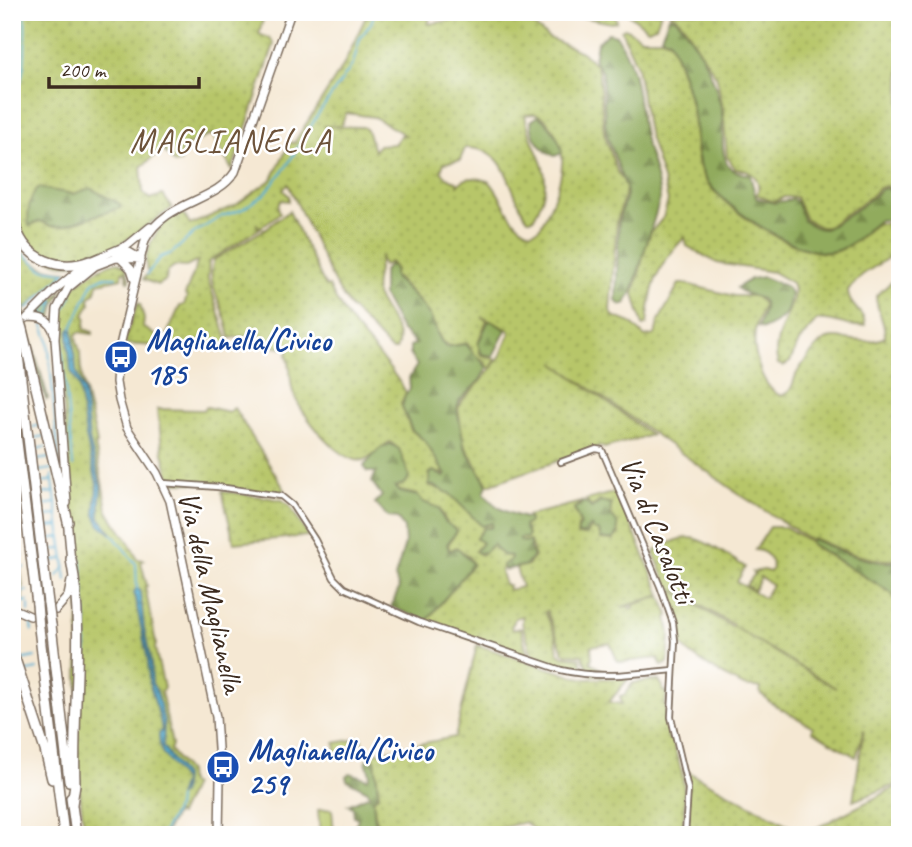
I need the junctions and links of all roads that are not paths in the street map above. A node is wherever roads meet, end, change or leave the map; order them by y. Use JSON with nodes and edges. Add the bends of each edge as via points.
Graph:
{"nodes":[{"id":1,"x":291,"y":12,"type":"edge"},
{"id":2,"x":12,"y":188,"type":"edge"},
{"id":3,"x":156,"y":223,"type":"junction"},
{"id":4,"x":116,"y":255,"type":"junction"},
{"id":5,"x":141,"y":259,"type":"junction"},
{"id":6,"x":90,"y":261,"type":"junction"},
{"id":7,"x":135,"y":283,"type":"junction"},
{"id":8,"x":12,"y":296,"type":"edge"},
{"id":9,"x":12,"y":306,"type":"edge"},
{"id":10,"x":55,"y":339,"type":"junction"},
{"id":11,"x":12,"y":401,"type":"edge"},
{"id":12,"x":561,"y":462,"type":"dead end"},
{"id":13,"x":163,"y":483,"type":"junction"},
{"id":14,"x":68,"y":522,"type":"junction"},
{"id":15,"x":71,"y":559,"type":"junction"},
{"id":16,"x":12,"y":608,"type":"edge"},
{"id":17,"x":56,"y":610,"type":"dead end"},
{"id":18,"x":30,"y":616,"type":"dead end"},
{"id":19,"x":12,"y":650,"type":"edge"},
{"id":20,"x":673,"y":670,"type":"junction"},
{"id":21,"x":72,"y":804,"type":"junction"},
{"id":22,"x":62,"y":813,"type":"junction"},
{"id":23,"x":64,"y":835,"type":"edge"},
{"id":24,"x":76,"y":835,"type":"edge"},
{"id":25,"x":219,"y":835,"type":"edge"},
{"id":26,"x":685,"y":835,"type":"edge"}],
"edges":[{"from":1,"to":3,"type":"main road","via":[[233,176]]},
{"from":2,"to":6,"type":"highway","via":[[16,228],[33,253],[62,266]]},
{"from":3,"to":4,"type":"main road"},
{"from":3,"to":5,"type":"main road","name":"Via della Maglianella","via":[[145,240]]},
{"from":4,"to":5,"type":"main road","via":[[129,252]]},
{"from":4,"to":6,"type":"main road"},
{"from":4,"to":7,"type":"main road","via":[[131,269]]},
{"from":4,"to":10,"type":"main road","via":[[65,292],[56,314]]},
{"from":5,"to":7,"type":"main road","name":"Via della Maglianella"},
{"from":6,"to":10,"type":"main road","via":[[27,317],[48,323]]},
{"from":7,"to":13,"type":"main road","name":"Via della Maglianella","via":[[118,354],[117,389],[127,428]]},
{"from":8,"to":14,"type":"highway"},
{"from":9,"to":21,"type":"highway","bridge":true},
{"from":10,"to":14,"type":"main road"},
{"from":11,"to":22,"type":"highway","bridge":true},
{"from":12,"to":20,"type":"street","name":"Via di Casalotti","via":[[598,449],[603,453],[671,613]]},
{"from":13,"to":20,"type":"street","via":[[283,497],[340,585],[419,622],[586,676]]},
{"from":13,"to":25,"type":"main road","name":"Via della Maglianella","via":[[215,717]]},
{"from":14,"to":15,"type":"main road"},
{"from":15,"to":17,"type":"main road","via":[[70,592]]},
{"from":15,"to":21,"type":"highway","via":[[77,618]]},
{"from":16,"to":18,"type":"main road"},
{"from":19,"to":22,"type":"highway"},
{"from":20,"to":26,"type":"street","name":"Via di Casalotti","via":[[672,722],[688,789]]},
{"from":21,"to":24,"type":"highway"},
{"from":22,"to":23,"type":"highway"}]}
